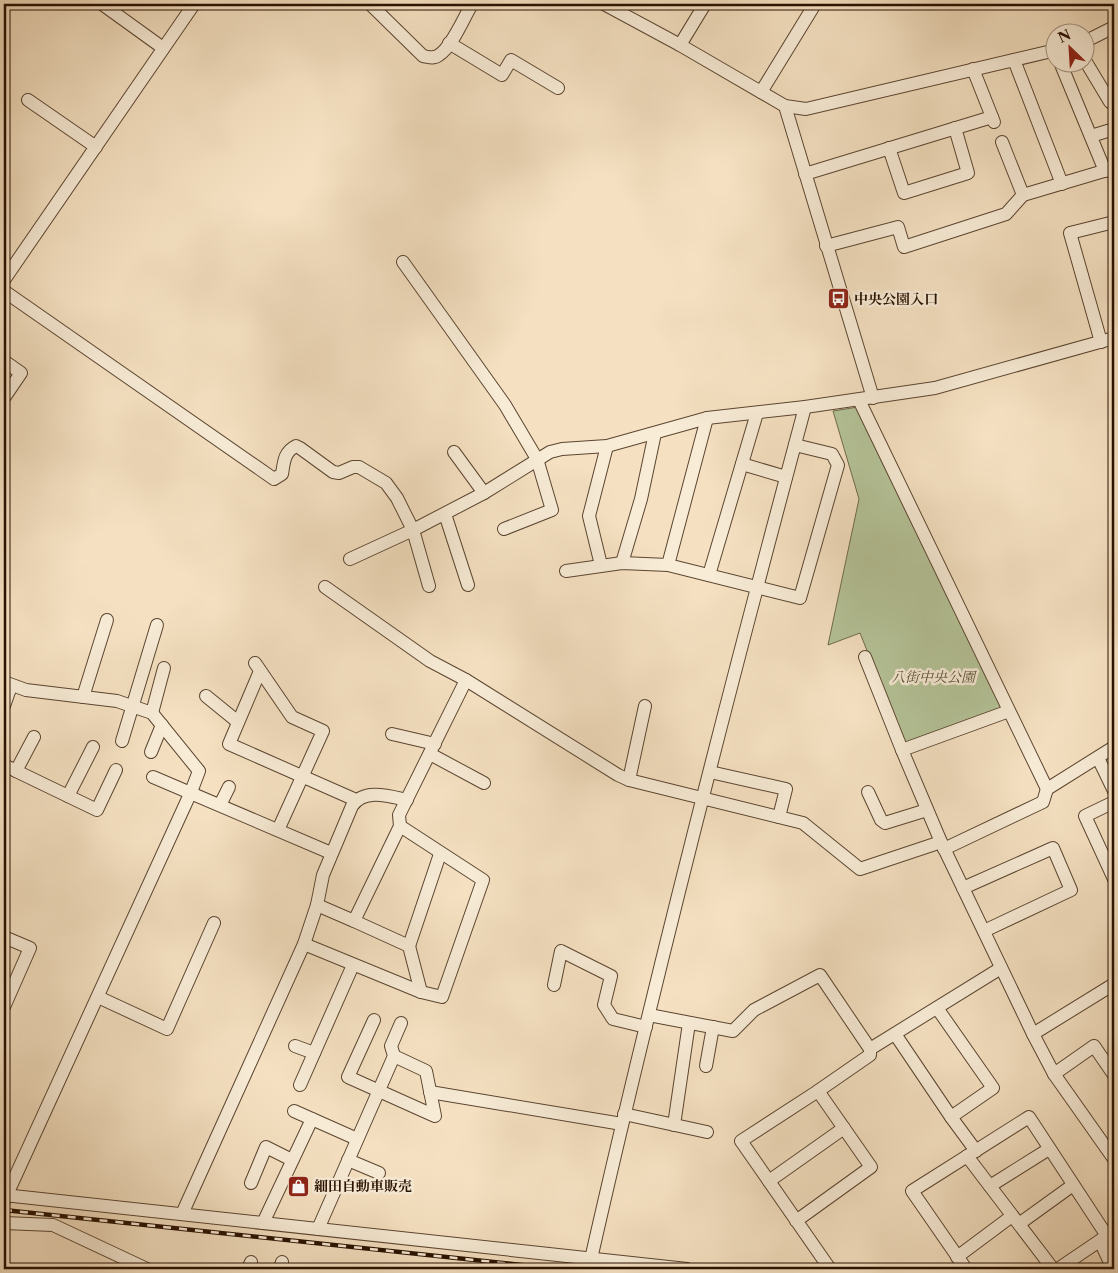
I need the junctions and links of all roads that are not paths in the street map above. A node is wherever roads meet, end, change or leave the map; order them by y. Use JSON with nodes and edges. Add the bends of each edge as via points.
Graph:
{"nodes":[{"id":1,"x":102,"y":4,"type":"edge"},
{"id":2,"x":194,"y":4,"type":"edge"},
{"id":3,"x":370,"y":4,"type":"edge"},
{"id":4,"x":472,"y":4,"type":"edge"},
{"id":5,"x":604,"y":4,"type":"edge"},
{"id":6,"x":705,"y":4,"type":"edge"},
{"id":7,"x":815,"y":4,"type":"edge"},
{"id":8,"x":1114,"y":28,"type":"edge"},
{"id":9,"x":1096,"y":36,"type":"edge"},
{"id":10,"x":449,"y":43,"type":"junction"},
{"id":11,"x":680,"y":45,"type":"junction"},
{"id":12,"x":163,"y":48,"type":"junction"},
{"id":13,"x":1046,"y":53,"type":"edge"},
{"id":14,"x":1014,"y":60,"type":"junction"},
{"id":15,"x":972,"y":70,"type":"junction"},
{"id":16,"x":1064,"y":72,"type":"edge"},
{"id":17,"x":1092,"y":72,"type":"edge"},
{"id":18,"x":558,"y":88,"type":"dead end"},
{"id":19,"x":761,"y":92,"type":"junction"},
{"id":20,"x":28,"y":100,"type":"dead end"},
{"id":21,"x":1110,"y":102,"type":"dead end"},
{"id":22,"x":785,"y":106,"type":"junction"},
{"id":23,"x":955,"y":128,"type":"junction"},
{"id":24,"x":1114,"y":129,"type":"edge"},
{"id":25,"x":1091,"y":136,"type":"junction"},
{"id":26,"x":1002,"y":142,"type":"dead end"},
{"id":27,"x":96,"y":147,"type":"junction"},
{"id":28,"x":889,"y":148,"type":"junction"},
{"id":29,"x":1110,"y":170,"type":"edge"},
{"id":30,"x":805,"y":174,"type":"junction"},
{"id":31,"x":1062,"y":184,"type":"junction"},
{"id":32,"x":1022,"y":195,"type":"junction"},
{"id":33,"x":1114,"y":222,"type":"edge"},
{"id":34,"x":826,"y":246,"type":"junction"},
{"id":35,"x":403,"y":262,"type":"dead end"},
{"id":36,"x":4,"y":280,"type":"edge"},
{"id":37,"x":4,"y":291,"type":"edge"},
{"id":38,"x":1114,"y":338,"type":"edge"},
{"id":39,"x":1101,"y":342,"type":"junction"},
{"id":40,"x":4,"y":361,"type":"edge"},
{"id":41,"x":4,"y":398,"type":"edge"},
{"id":42,"x":873,"y":398,"type":"junction"},
{"id":43,"x":860,"y":400,"type":"junction"},
{"id":44,"x":805,"y":407,"type":"junction"},
{"id":45,"x":757,"y":413,"type":"junction"},
{"id":46,"x":707,"y":418,"type":"junction"},
{"id":47,"x":655,"y":433,"type":"junction"},
{"id":48,"x":795,"y":445,"type":"junction"},
{"id":49,"x":607,"y":446,"type":"junction"},
{"id":50,"x":454,"y":452,"type":"dead end"},
{"id":51,"x":537,"y":459,"type":"junction"},
{"id":52,"x":742,"y":464,"type":"junction"},
{"id":53,"x":786,"y":477,"type":"junction"},
{"id":54,"x":484,"y":493,"type":"junction"},
{"id":55,"x":445,"y":514,"type":"junction"},
{"id":56,"x":504,"y":529,"type":"dead end"},
{"id":57,"x":412,"y":530,"type":"junction"},
{"id":58,"x":350,"y":559,"type":"dead end"},
{"id":59,"x":622,"y":563,"type":"junction"},
{"id":60,"x":601,"y":565,"type":"junction"},
{"id":61,"x":668,"y":565,"type":"junction"},
{"id":62,"x":566,"y":571,"type":"dead end"},
{"id":63,"x":709,"y":575,"type":"junction"},
{"id":64,"x":468,"y":585,"type":"dead end"},
{"id":65,"x":429,"y":586,"type":"dead end"},
{"id":66,"x":325,"y":587,"type":"dead end"},
{"id":67,"x":757,"y":587,"type":"junction"},
{"id":68,"x":107,"y":620,"type":"dead end"},
{"id":69,"x":157,"y":626,"type":"dead end"},
{"id":70,"x":865,"y":657,"type":"dead end"},
{"id":71,"x":164,"y":668,"type":"dead end"},
{"id":72,"x":466,"y":680,"type":"junction"},
{"id":73,"x":7,"y":684,"type":"edge"},
{"id":74,"x":83,"y":696,"type":"junction"},
{"id":75,"x":206,"y":696,"type":"dead end"},
{"id":76,"x":4,"y":706,"type":"edge"},
{"id":77,"x":132,"y":706,"type":"junction"},
{"id":78,"x":645,"y":706,"type":"dead end"},
{"id":79,"x":1009,"y":711,"type":"junction"},
{"id":80,"x":152,"y":713,"type":"junction"},
{"id":81,"x":238,"y":722,"type":"junction"},
{"id":82,"x":162,"y":725,"type":"junction"},
{"id":83,"x":392,"y":734,"type":"dead end"},
{"id":84,"x":34,"y":737,"type":"dead end"},
{"id":85,"x":122,"y":741,"type":"dead end"},
{"id":86,"x":93,"y":747,"type":"dead end"},
{"id":87,"x":1114,"y":747,"type":"edge"},
{"id":88,"x":432,"y":749,"type":"junction"},
{"id":89,"x":902,"y":750,"type":"junction"},
{"id":90,"x":151,"y":752,"type":"dead end"},
{"id":91,"x":1098,"y":758,"type":"junction"},
{"id":92,"x":4,"y":765,"type":"edge"},
{"id":93,"x":16,"y":770,"type":"junction"},
{"id":94,"x":116,"y":770,"type":"dead end"},
{"id":95,"x":710,"y":772,"type":"junction"},
{"id":96,"x":153,"y":777,"type":"dead end"},
{"id":97,"x":304,"y":777,"type":"junction"},
{"id":98,"x":629,"y":780,"type":"junction"},
{"id":99,"x":484,"y":783,"type":"dead end"},
{"id":100,"x":229,"y":787,"type":"dead end"},
{"id":101,"x":1047,"y":790,"type":"junction"},
{"id":102,"x":1114,"y":791,"type":"edge"},
{"id":103,"x":191,"y":792,"type":"junction"},
{"id":104,"x":868,"y":792,"type":"dead end"},
{"id":105,"x":68,"y":796,"type":"junction"},
{"id":106,"x":703,"y":799,"type":"junction"},
{"id":107,"x":356,"y":800,"type":"junction"},
{"id":108,"x":407,"y":800,"type":"junction"},
{"id":109,"x":1114,"y":802,"type":"edge"},
{"id":110,"x":220,"y":805,"type":"junction"},
{"id":111,"x":927,"y":810,"type":"junction"},
{"id":112,"x":779,"y":817,"type":"junction"},
{"id":113,"x":400,"y":826,"type":"junction"},
{"id":114,"x":278,"y":830,"type":"junction"},
{"id":115,"x":943,"y":846,"type":"junction"},
{"id":116,"x":332,"y":853,"type":"junction"},
{"id":117,"x":440,"y":854,"type":"junction"},
{"id":118,"x":1114,"y":879,"type":"edge"},
{"id":119,"x":963,"y":888,"type":"junction"},
{"id":120,"x":316,"y":905,"type":"junction"},
{"id":121,"x":354,"y":921,"type":"junction"},
{"id":122,"x":214,"y":923,"type":"dead end"},
{"id":123,"x":984,"y":931,"type":"junction"},
{"id":124,"x":4,"y":937,"type":"edge"},
{"id":125,"x":304,"y":944,"type":"junction"},
{"id":126,"x":409,"y":946,"type":"junction"},
{"id":127,"x":353,"y":965,"type":"junction"},
{"id":128,"x":1002,"y":968,"type":"junction"},
{"id":129,"x":1114,"y":984,"type":"edge"},
{"id":130,"x":554,"y":985,"type":"dead end"},
{"id":131,"x":421,"y":992,"type":"junction"},
{"id":132,"x":98,"y":997,"type":"junction"},
{"id":133,"x":4,"y":1007,"type":"edge"},
{"id":134,"x":937,"y":1008,"type":"junction"},
{"id":135,"x":374,"y":1020,"type":"dead end"},
{"id":136,"x":648,"y":1021,"type":"junction"},
{"id":137,"x":401,"y":1023,"type":"dead end"},
{"id":138,"x":689,"y":1023,"type":"junction"},
{"id":139,"x":713,"y":1027,"type":"junction"},
{"id":140,"x":895,"y":1034,"type":"junction"},
{"id":141,"x":1033,"y":1034,"type":"junction"},
{"id":142,"x":295,"y":1046,"type":"dead end"},
{"id":143,"x":870,"y":1049,"type":"junction"},
{"id":144,"x":314,"y":1053,"type":"junction"},
{"id":145,"x":394,"y":1056,"type":"junction"},
{"id":146,"x":706,"y":1066,"type":"dead end"},
{"id":147,"x":1054,"y":1074,"type":"junction"},
{"id":148,"x":1114,"y":1075,"type":"edge"},
{"id":149,"x":300,"y":1084,"type":"dead end"},
{"id":150,"x":378,"y":1091,"type":"junction"},
{"id":151,"x":818,"y":1091,"type":"junction"},
{"id":152,"x":430,"y":1092,"type":"junction"},
{"id":153,"x":294,"y":1111,"type":"dead end"},
{"id":154,"x":950,"y":1117,"type":"junction"},
{"id":155,"x":312,"y":1119,"type":"junction"},
{"id":156,"x":623,"y":1119,"type":"junction"},
{"id":157,"x":674,"y":1125,"type":"junction"},
{"id":158,"x":844,"y":1128,"type":"junction"},
{"id":159,"x":707,"y":1132,"type":"dead end"},
{"id":160,"x":357,"y":1139,"type":"junction"},
{"id":161,"x":1050,"y":1149,"type":"junction"},
{"id":162,"x":972,"y":1154,"type":"junction"},
{"id":163,"x":1114,"y":1159,"type":"edge"},
{"id":164,"x":292,"y":1160,"type":"junction"},
{"id":165,"x":348,"y":1160,"type":"junction"},
{"id":166,"x":379,"y":1173,"type":"dead end"},
{"id":167,"x":769,"y":1181,"type":"junction"},
{"id":168,"x":251,"y":1183,"type":"dead end"},
{"id":169,"x":1073,"y":1185,"type":"junction"},
{"id":170,"x":990,"y":1186,"type":"junction"},
{"id":171,"x":4,"y":1198,"type":"edge"},
{"id":172,"x":182,"y":1214,"type":"junction"},
{"id":173,"x":1015,"y":1220,"type":"junction"},
{"id":174,"x":796,"y":1221,"type":"junction"},
{"id":175,"x":4,"y":1223,"type":"edge"},
{"id":176,"x":263,"y":1223,"type":"junction"},
{"id":177,"x":318,"y":1229,"type":"junction"},
{"id":178,"x":1107,"y":1236,"type":"edge"},
{"id":179,"x":957,"y":1257,"type":"junction"},
{"id":180,"x":591,"y":1259,"type":"junction"},
{"id":181,"x":133,"y":1266,"type":"edge"},
{"id":182,"x":147,"y":1269,"type":"edge"},
{"id":183,"x":687,"y":1269,"type":"edge"},
{"id":184,"x":830,"y":1269,"type":"edge"},
{"id":185,"x":966,"y":1269,"type":"edge"},
{"id":186,"x":1052,"y":1269,"type":"edge"},
{"id":187,"x":1058,"y":1269,"type":"edge"},
{"id":188,"x":1114,"y":1269,"type":"edge"}],
"edges":[{"from":1,"to":12,"type":"street"},
{"from":2,"to":12,"type":"street"},
{"from":3,"to":10,"type":"street","via":[[423,56],[432,58],[440,55]]},
{"from":4,"to":10,"type":"street"},
{"from":5,"to":11,"type":"street"},
{"from":6,"to":11,"type":"street"},
{"from":7,"to":19,"type":"street"},
{"from":8,"to":9,"type":"street"},
{"from":10,"to":18,"type":"street","via":[[502,75],[511,60]]},
{"from":11,"to":19,"type":"street"},
{"from":12,"to":27,"type":"street"},
{"from":13,"to":14,"type":"street"},
{"from":14,"to":15,"type":"street"},
{"from":14,"to":31,"type":"street"},
{"from":15,"to":22,"type":"street","via":[[806,109]]},
{"from":15,"to":23,"type":"street","via":[[993,119]]},
{"from":16,"to":25,"type":"street"},
{"from":17,"to":21,"type":"street"},
{"from":19,"to":22,"type":"street"},
{"from":20,"to":27,"type":"street"},
{"from":22,"to":30,"type":"street"},
{"from":23,"to":28,"type":"street"},
{"from":23,"to":28,"type":"street","via":[[968,173],[904,193]]},
{"from":24,"to":25,"type":"street"},
{"from":25,"to":29,"type":"street"},
{"from":26,"to":32,"type":"street"},
{"from":27,"to":36,"type":"street"},
{"from":28,"to":30,"type":"street"},
{"from":29,"to":31,"type":"street"},
{"from":30,"to":34,"type":"street"},
{"from":31,"to":32,"type":"street"},
{"from":32,"to":34,"type":"street","via":[[1006,214],[904,247],[898,227]]},
{"from":33,"to":39,"type":"street","via":[[1070,234]]},
{"from":34,"to":42,"type":"street"},
{"from":35,"to":51,"type":"street","via":[[505,405]]},
{"from":37,"to":57,"type":"street","via":[[274,479],[282,474],[285,456],[296,446],[333,472],[353,467],[365,470],[386,483],[398,498]]},
{"from":38,"to":39,"type":"street"},
{"from":39,"to":42,"type":"street","via":[[935,388]]},
{"from":40,"to":41,"type":"street","via":[[21,373]]},
{"from":42,"to":43,"type":"street"},
{"from":43,"to":44,"type":"street"},
{"from":43,"to":79,"type":"street"},
{"from":44,"to":45,"type":"street"},
{"from":44,"to":48,"type":"street"},
{"from":45,"to":46,"type":"street"},
{"from":45,"to":52,"type":"street"},
{"from":46,"to":47,"type":"street"},
{"from":46,"to":61,"type":"street"},
{"from":47,"to":49,"type":"street"},
{"from":47,"to":59,"type":"street","via":[[641,499]]},
{"from":48,"to":53,"type":"street"},
{"from":48,"to":67,"type":"street","via":[[832,454],[838,465],[800,598]]},
{"from":49,"to":51,"type":"street","via":[[562,449]]},
{"from":49,"to":60,"type":"street","via":[[589,516]]},
{"from":50,"to":54,"type":"street"},
{"from":51,"to":54,"type":"street"},
{"from":51,"to":56,"type":"street","via":[[552,510]]},
{"from":52,"to":53,"type":"street"},
{"from":52,"to":63,"type":"street"},
{"from":53,"to":67,"type":"street"},
{"from":54,"to":55,"type":"street"},
{"from":55,"to":57,"type":"street"},
{"from":55,"to":64,"type":"street"},
{"from":57,"to":58,"type":"street"},
{"from":57,"to":65,"type":"street"},
{"from":59,"to":60,"type":"street"},
{"from":59,"to":61,"type":"street"},
{"from":60,"to":62,"type":"street"},
{"from":61,"to":63,"type":"street"},
{"from":63,"to":67,"type":"street"},
{"from":66,"to":72,"type":"street","via":[[430,661]]},
{"from":67,"to":95,"type":"street"},
{"from":68,"to":74,"type":"street"},
{"from":69,"to":77,"type":"street"},
{"from":70,"to":89,"type":"street"},
{"from":71,"to":80,"type":"street"},
{"from":72,"to":88,"type":"street"},
{"from":72,"to":98,"type":"street"},
{"from":73,"to":74,"type":"street","via":[[26,690]]},
{"from":73,"to":76,"type":"street"},
{"from":74,"to":77,"type":"street"},
{"from":75,"to":81,"type":"street"},
{"from":77,"to":80,"type":"street"},
{"from":77,"to":85,"type":"street"},
{"from":78,"to":98,"type":"street"},
{"from":79,"to":89,"type":"street"},
{"from":79,"to":101,"type":"street"},
{"from":80,"to":82,"type":"street"},
{"from":81,"to":97,"type":"street","via":[[229,744]]},
{"from":81,"to":97,"type":"street","via":[[257,667],[292,717],[324,731]]},
{"from":82,"to":90,"type":"street"},
{"from":82,"to":103,"type":"street","via":[[199,770]]},
{"from":83,"to":88,"type":"street"},
{"from":84,"to":93,"type":"street"},
{"from":86,"to":105,"type":"street"},
{"from":87,"to":91,"type":"street"},
{"from":88,"to":99,"type":"street"},
{"from":88,"to":108,"type":"street"},
{"from":89,"to":111,"type":"street"},
{"from":91,"to":101,"type":"street"},
{"from":91,"to":102,"type":"street"},
{"from":92,"to":93,"type":"street"},
{"from":93,"to":105,"type":"street"},
{"from":94,"to":105,"type":"street","via":[[97,810]]},
{"from":95,"to":106,"type":"street"},
{"from":95,"to":112,"type":"street","via":[[786,789]]},
{"from":96,"to":103,"type":"street"},
{"from":97,"to":107,"type":"street"},
{"from":97,"to":114,"type":"street"},
{"from":98,"to":106,"type":"street"},
{"from":100,"to":110,"type":"street"},
{"from":101,"to":115,"type":"street","via":[[1043,802]]},
{"from":103,"to":110,"type":"street"},
{"from":103,"to":132,"type":"street"},
{"from":104,"to":111,"type":"street","via":[[885,823]]},
{"from":106,"to":112,"type":"street"},
{"from":106,"to":136,"type":"street"},
{"from":107,"to":108,"type":"street","via":[[366,795],[381,794]]},
{"from":107,"to":116,"type":"street"},
{"from":108,"to":113,"type":"street","via":[[399,815]]},
{"from":109,"to":118,"type":"street","via":[[1085,816]]},
{"from":110,"to":114,"type":"street"},
{"from":111,"to":115,"type":"street"},
{"from":112,"to":115,"type":"street","via":[[803,823],[860,869]]},
{"from":113,"to":117,"type":"street"},
{"from":113,"to":121,"type":"street"},
{"from":114,"to":116,"type":"street"},
{"from":115,"to":119,"type":"street"},
{"from":116,"to":120,"type":"street"},
{"from":117,"to":126,"type":"street"},
{"from":117,"to":131,"type":"street","via":[[483,880],[442,998]]},
{"from":119,"to":123,"type":"street"},
{"from":119,"to":123,"type":"street","via":[[1053,848],[1071,890]]},
{"from":120,"to":121,"type":"street"},
{"from":120,"to":125,"type":"street"},
{"from":121,"to":126,"type":"street"},
{"from":122,"to":132,"type":"street","via":[[167,1029]]},
{"from":123,"to":128,"type":"street"},
{"from":124,"to":133,"type":"street","via":[[30,948]]},
{"from":125,"to":127,"type":"street"},
{"from":125,"to":172,"type":"street"},
{"from":126,"to":131,"type":"street"},
{"from":127,"to":131,"type":"street"},
{"from":127,"to":144,"type":"street"},
{"from":128,"to":134,"type":"street"},
{"from":128,"to":141,"type":"street"},
{"from":129,"to":141,"type":"street"},
{"from":130,"to":136,"type":"street","via":[[561,951],[611,976],[604,1005],[613,1020]]},
{"from":132,"to":171,"type":"street"},
{"from":134,"to":140,"type":"street"},
{"from":134,"to":154,"type":"street","via":[[993,1088]]},
{"from":135,"to":150,"type":"street","via":[[348,1077]]},
{"from":136,"to":138,"type":"street"},
{"from":136,"to":156,"type":"street"},
{"from":137,"to":145,"type":"street","via":[[391,1046]]},
{"from":138,"to":139,"type":"street"},
{"from":138,"to":157,"type":"street"},
{"from":139,"to":143,"type":"street","via":[[733,1031],[754,1010],[820,975]]},
{"from":139,"to":146,"type":"street"},
{"from":140,"to":143,"type":"street"},
{"from":140,"to":154,"type":"street"},
{"from":141,"to":147,"type":"street"},
{"from":142,"to":144,"type":"street"},
{"from":143,"to":151,"type":"street","via":[[870,1055]]},
{"from":144,"to":149,"type":"street"},
{"from":145,"to":150,"type":"street"},
{"from":145,"to":152,"type":"street","via":[[426,1071]]},
{"from":147,"to":148,"type":"street","via":[[1094,1046]]},
{"from":147,"to":163,"type":"street"},
{"from":150,"to":152,"type":"street","via":[[435,1116]]},
{"from":150,"to":160,"type":"street"},
{"from":151,"to":158,"type":"street"},
{"from":151,"to":167,"type":"street","via":[[741,1141]]},
{"from":152,"to":156,"type":"street"},
{"from":153,"to":155,"type":"street"},
{"from":154,"to":162,"type":"street"},
{"from":155,"to":160,"type":"street"},
{"from":155,"to":164,"type":"street"},
{"from":156,"to":157,"type":"street"},
{"from":156,"to":180,"type":"street"},
{"from":157,"to":159,"type":"street"},
{"from":158,"to":167,"type":"street"},
{"from":158,"to":174,"type":"street","via":[[871,1168]]},
{"from":160,"to":165,"type":"street"},
{"from":161,"to":162,"type":"street","via":[[1029,1117]]},
{"from":161,"to":169,"type":"street"},
{"from":161,"to":170,"type":"street"},
{"from":162,"to":170,"type":"street"},
{"from":162,"to":179,"type":"street","via":[[912,1191]]},
{"from":164,"to":168,"type":"street","via":[[266,1147]]},
{"from":164,"to":176,"type":"street"},
{"from":165,"to":166,"type":"street"},
{"from":165,"to":177,"type":"street"},
{"from":167,"to":174,"type":"street"},
{"from":169,"to":173,"type":"street"},
{"from":169,"to":178,"type":"street"},
{"from":170,"to":173,"type":"street"},
{"from":171,"to":172,"type":"street"},
{"from":172,"to":176,"type":"street"},
{"from":173,"to":179,"type":"street"},
{"from":173,"to":186,"type":"street"},
{"from":174,"to":184,"type":"street"},
{"from":175,"to":181,"type":"street","via":[[53,1225]]},
{"from":176,"to":177,"type":"street"},
{"from":177,"to":180,"type":"street"},
{"from":178,"to":187,"type":"street"},
{"from":178,"to":188,"type":"street"},
{"from":179,"to":185,"type":"street"},
{"from":180,"to":183,"type":"street"},
{"from":181,"to":182,"type":"street"}]}
